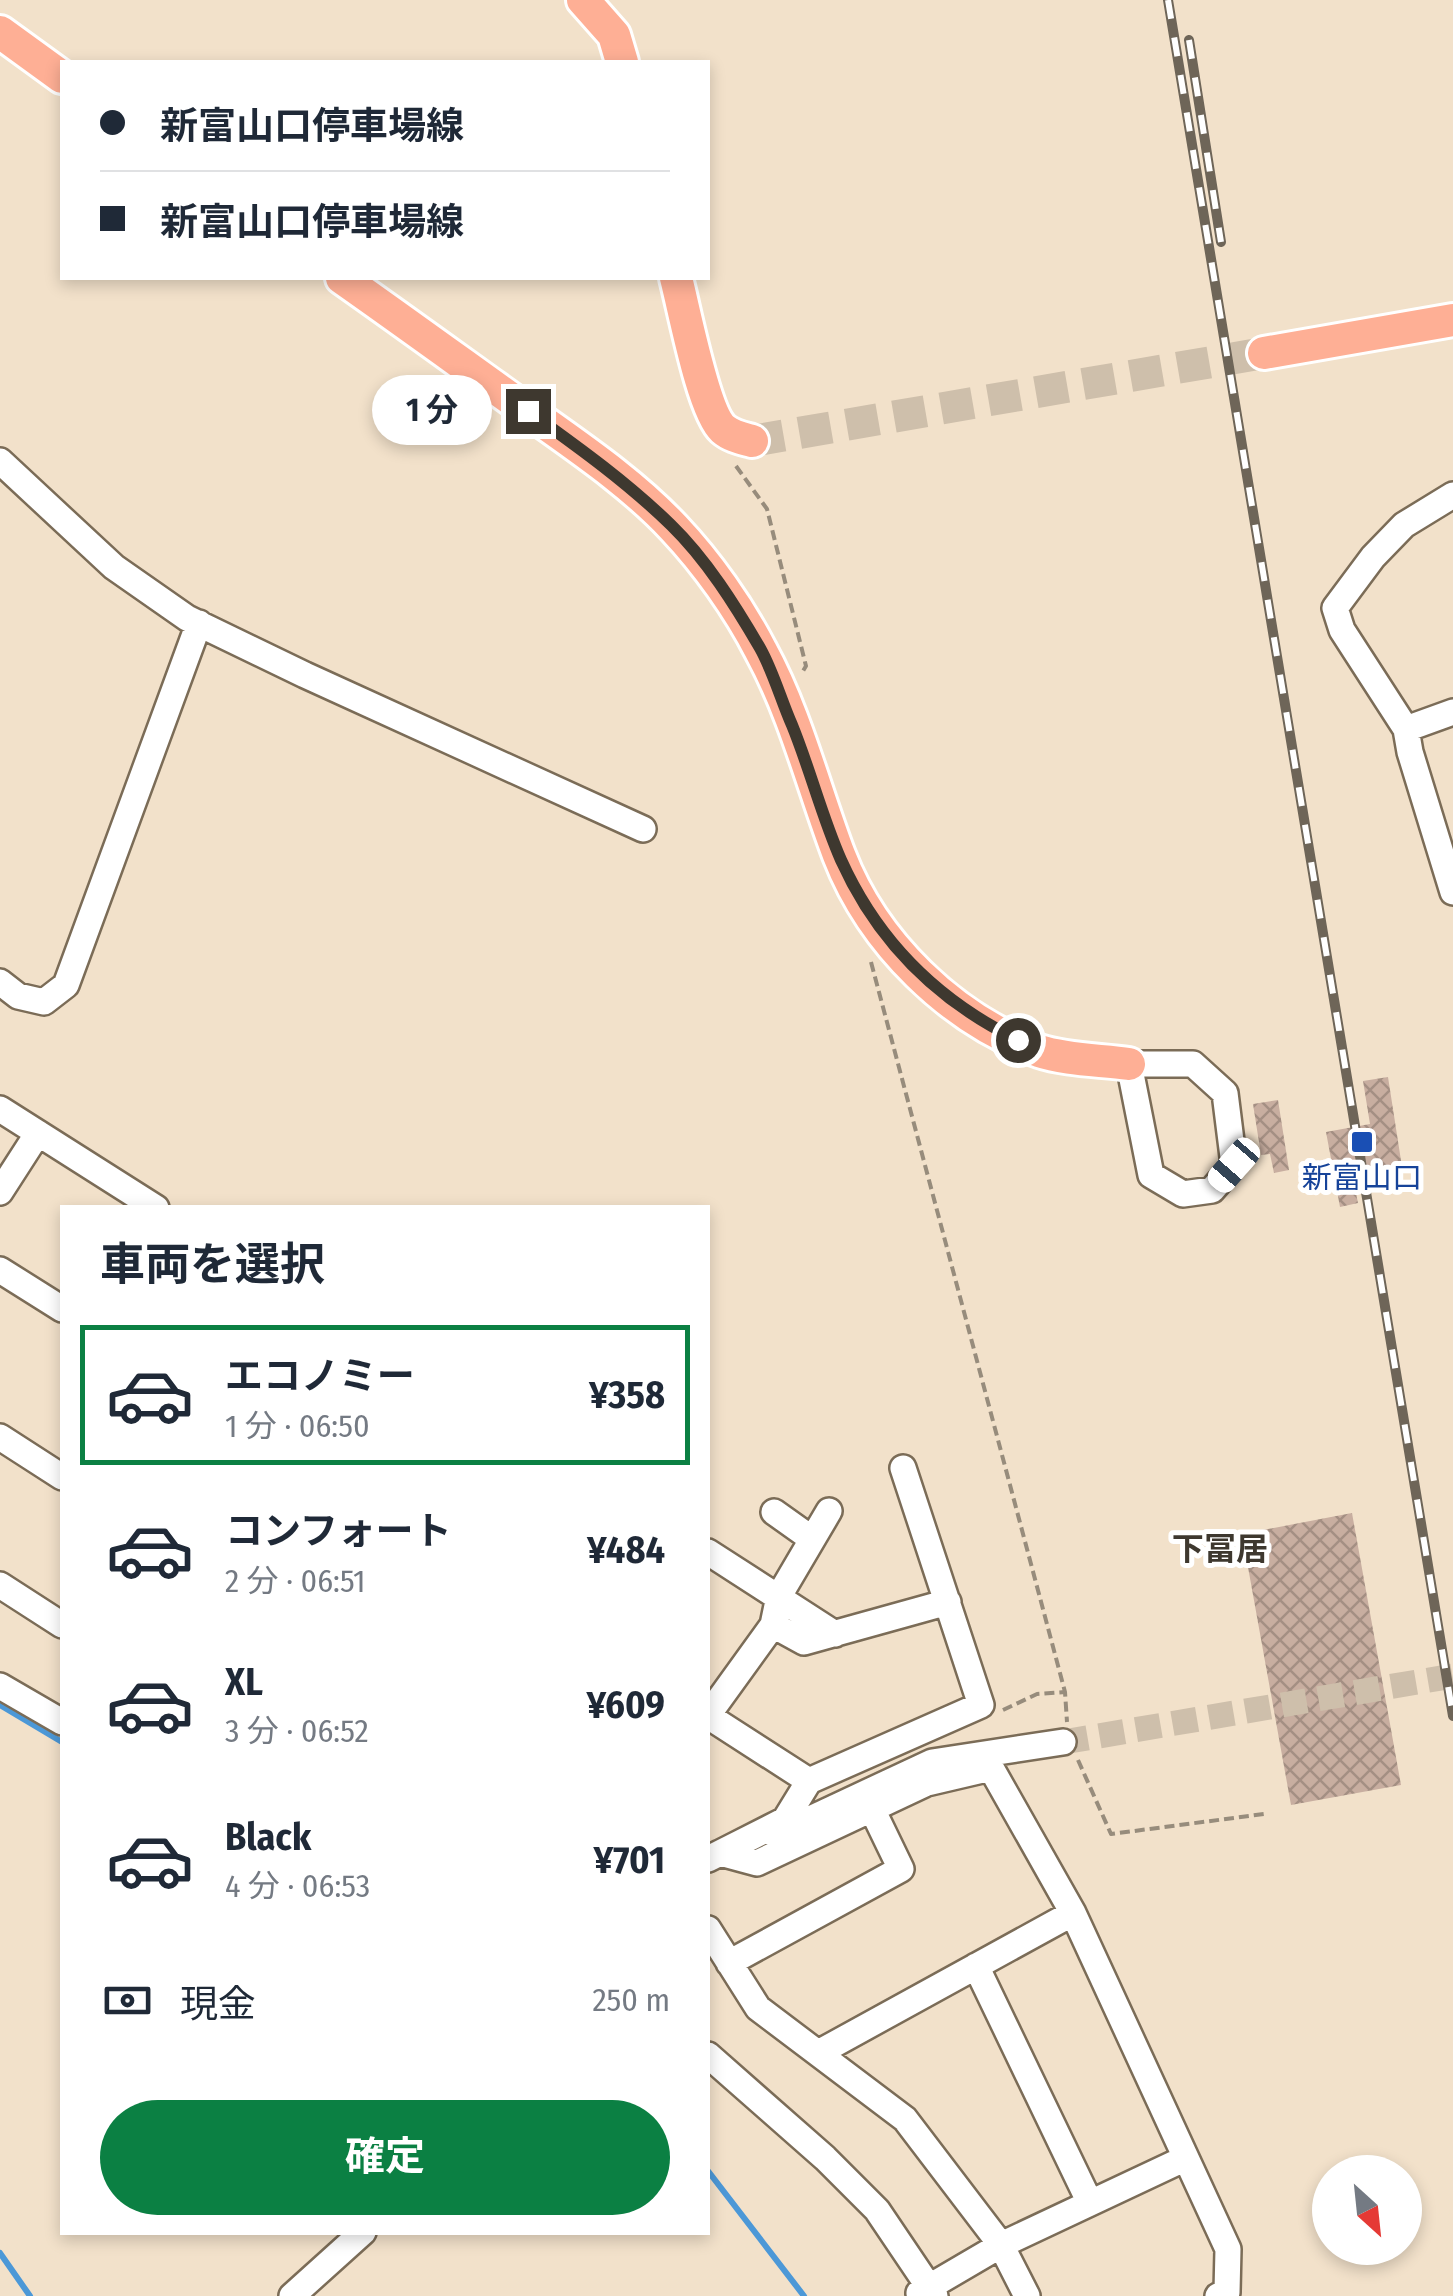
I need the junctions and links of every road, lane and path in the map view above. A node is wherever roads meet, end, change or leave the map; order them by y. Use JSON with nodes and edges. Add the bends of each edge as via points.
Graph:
{"nodes":[{"id":1,"x":583,"y":0,"type":"edge"},
{"id":2,"x":0,"y":32,"type":"edge"},
{"id":3,"x":621,"y":60,"type":"edge"},
{"id":4,"x":60,"y":76,"type":"edge"},
{"id":5,"x":345,"y":280,"type":"edge"},
{"id":6,"x":677,"y":280,"type":"edge"},
{"id":7,"x":1453,"y":320,"type":"edge"},
{"id":8,"x":1264,"y":353,"type":"tunnel mouth"},
{"id":9,"x":742,"y":450,"type":"joint"},
{"id":10,"x":0,"y":461,"type":"edge"},
{"id":11,"x":1451,"y":501,"type":"edge"},
{"id":12,"x":199,"y":623,"type":"junction"},
{"id":13,"x":783,"y":703,"type":"junction"},
{"id":14,"x":1453,"y":712,"type":"edge"},
{"id":15,"x":1406,"y":729,"type":"junction"},
{"id":16,"x":643,"y":829,"type":"dead end"},
{"id":17,"x":1453,"y":892,"type":"edge"},
{"id":18,"x":875,"y":923,"type":"junction"},
{"id":19,"x":0,"y":982,"type":"edge"},
{"id":20,"x":1129,"y":1064,"type":"junction"},
{"id":21,"x":0,"y":1109,"type":"edge"},
{"id":22,"x":38,"y":1133,"type":"junction"},
{"id":23,"x":0,"y":1192,"type":"edge"},
{"id":24,"x":151,"y":1205,"type":"edge"},
{"id":25,"x":0,"y":1270,"type":"edge"},
{"id":26,"x":60,"y":1309,"type":"edge"},
{"id":27,"x":0,"y":1438,"type":"edge"},
{"id":28,"x":903,"y":1468,"type":"dead end"},
{"id":29,"x":60,"y":1476,"type":"edge"},
{"id":30,"x":828,"y":1511,"type":"dead end"},
{"id":31,"x":774,"y":1512,"type":"dead end"},
{"id":32,"x":812,"y":1540,"type":"junction"},
{"id":33,"x":710,"y":1553,"type":"edge"},
{"id":34,"x":0,"y":1586,"type":"edge"},
{"id":35,"x":779,"y":1596,"type":"junction"},
{"id":36,"x":948,"y":1602,"type":"junction"},
{"id":37,"x":60,"y":1625,"type":"edge"},
{"id":38,"x":773,"y":1625,"type":"junction"},
{"id":39,"x":835,"y":1634,"type":"junction"},
{"id":40,"x":0,"y":1686,"type":"edge"},
{"id":41,"x":710,"y":1713,"type":"edge"},
{"id":42,"x":710,"y":1717,"type":"edge"},
{"id":43,"x":60,"y":1721,"type":"edge"},
{"id":44,"x":1069,"y":1740,"type":"junction"},
{"id":45,"x":810,"y":1781,"type":"junction"},
{"id":46,"x":872,"y":1809,"type":"junction"},
{"id":47,"x":1264,"y":1814,"type":"dead end"},
{"id":48,"x":720,"y":1856,"type":"edge"},
{"id":49,"x":1074,"y":1913,"type":"junction"},
{"id":50,"x":710,"y":1933,"type":"edge"},
{"id":51,"x":729,"y":1962,"type":"junction"},
{"id":52,"x":976,"y":1966,"type":"junction"},
{"id":53,"x":820,"y":2052,"type":"junction"},
{"id":54,"x":710,"y":2057,"type":"edge"},
{"id":55,"x":1186,"y":2158,"type":"junction"},
{"id":56,"x":1090,"y":2203,"type":"junction"},
{"id":57,"x":360,"y":2235,"type":"edge"},
{"id":58,"x":1001,"y":2245,"type":"junction"},
{"id":59,"x":927,"y":2293,"type":"edge"},
{"id":60,"x":292,"y":2296,"type":"edge"},
{"id":61,"x":1027,"y":2296,"type":"edge"},
{"id":62,"x":1218,"y":2296,"type":"edge"}],
"edges":[{"from":1,"to":3,"type":"main road","via":[[614,36]]},
{"from":2,"to":4,"type":"main road"},
{"from":5,"to":13,"type":"main road","via":[[624,482],[674,528],[762,652]]},
{"from":6,"to":9,"type":"main road","via":[[709,406]]},
{"from":7,"to":8,"type":"main road"},
{"from":9,"to":13,"type":"path","via":[[767,509],[806,666]]},
{"from":10,"to":12,"type":"street","via":[[114,567]]},
{"from":11,"to":15,"type":"street","via":[[1404,525],[1335,608],[1342,630]]},
{"from":12,"to":16,"type":"street"},
{"from":12,"to":19,"type":"street","via":[[66,985],[44,1002],[18,996]]},
{"from":13,"to":18,"type":"main road","via":[[841,860]]},
{"from":14,"to":15,"type":"street"},
{"from":15,"to":17,"type":"street"},
{"from":18,"to":20,"type":"main road","via":[[950,1002],[995,1029],[1041,1052]]},
{"from":18,"to":44,"type":"path","via":[[871,964],[1064,1692]]},
{"from":20,"to":20,"type":"street","via":[[1193,1064],[1225,1093],[1234,1165],[1212,1190],[1183,1194],[1151,1175]]},
{"from":21,"to":22,"type":"street"},
{"from":22,"to":23,"type":"street"},
{"from":22,"to":24,"type":"street"},
{"from":25,"to":26,"type":"street"},
{"from":27,"to":29,"type":"street"},
{"from":28,"to":36,"type":"street"},
{"from":30,"to":32,"type":"street"},
{"from":31,"to":32,"type":"street"},
{"from":32,"to":35,"type":"street"},
{"from":33,"to":35,"type":"street"},
{"from":34,"to":37,"type":"street"},
{"from":35,"to":38,"type":"street"},
{"from":35,"to":39,"type":"street"},
{"from":36,"to":39,"type":"street"},
{"from":36,"to":45,"type":"street","via":[[981,1704]]},
{"from":38,"to":39,"type":"street","via":[[804,1642]]},
{"from":38,"to":41,"type":"street"},
{"from":40,"to":43,"type":"street"},
{"from":42,"to":45,"type":"street"},
{"from":44,"to":47,"type":"path","via":[[1112,1834]]},
{"from":44,"to":48,"type":"street","via":[[932,1762]]},
{"from":45,"to":48,"type":"street","via":[[785,1820]]},
{"from":46,"to":48,"type":"street","via":[[757,1863]]},
{"from":46,"to":49,"type":"street","via":[[927,1782],[991,1768]]},
{"from":46,"to":51,"type":"street","via":[[901,1868]]},
{"from":49,"to":52,"type":"street"},
{"from":49,"to":55,"type":"street"},
{"from":50,"to":51,"type":"street"},
{"from":51,"to":53,"type":"street","via":[[758,2008]]},
{"from":52,"to":53,"type":"street"},
{"from":52,"to":56,"type":"street"},
{"from":53,"to":58,"type":"street","via":[[905,2119]]},
{"from":54,"to":59,"type":"street","via":[[876,2210]]},
{"from":55,"to":56,"type":"street"},
{"from":55,"to":62,"type":"street","via":[[1228,2249],[1227,2292]]},
{"from":56,"to":58,"type":"street"},
{"from":57,"to":60,"type":"street"},
{"from":58,"to":59,"type":"street"},
{"from":58,"to":61,"type":"street"}]}
